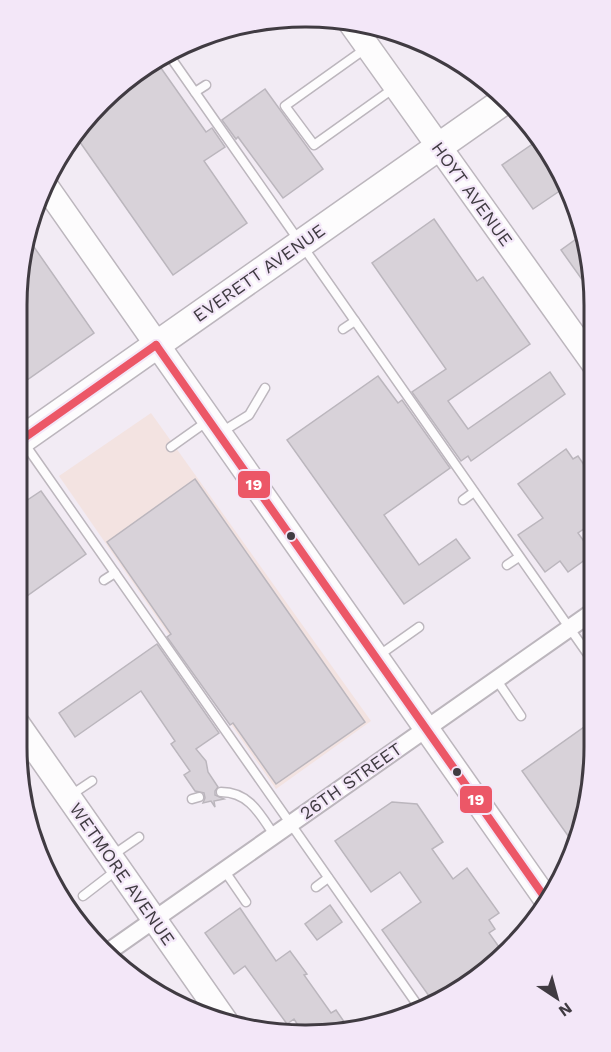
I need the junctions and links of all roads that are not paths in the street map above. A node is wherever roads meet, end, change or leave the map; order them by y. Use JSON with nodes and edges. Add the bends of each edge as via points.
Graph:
{"nodes":[{"id":1,"x":357,"y":31,"type":"edge"},
{"id":2,"x":368,"y":47,"type":"junction"},
{"id":3,"x":173,"y":61,"type":"edge"},
{"id":4,"x":206,"y":85,"type":"dead end"},
{"id":5,"x":396,"y":87,"type":"junction"},
{"id":6,"x":195,"y":92,"type":"junction"},
{"id":7,"x":498,"y":105,"type":"edge"},
{"id":8,"x":438,"y":147,"type":"junction"},
{"id":9,"x":51,"y":193,"type":"edge"},
{"id":10,"x":301,"y":244,"type":"junction"},
{"id":11,"x":355,"y":321,"type":"junction"},
{"id":12,"x":343,"y":329,"type":"dead end"},
{"id":13,"x":156,"y":345,"type":"junction"},
{"id":14,"x":584,"y":350,"type":"edge"},
{"id":15,"x":266,"y":388,"type":"dead end"},
{"id":16,"x":214,"y":427,"type":"junction"},
{"id":17,"x":27,"y":433,"type":"edge"},
{"id":18,"x":171,"y":447,"type":"dead end"},
{"id":19,"x":27,"y":449,"type":"edge"},
{"id":20,"x":474,"y":492,"type":"junction"},
{"id":21,"x":463,"y":500,"type":"dead end"},
{"id":22,"x":83,"y":508,"type":"dead end"},
{"id":23,"x":75,"y":514,"type":"junction"},
{"id":24,"x":519,"y":557,"type":"junction"},
{"id":25,"x":507,"y":565,"type":"dead end"},
{"id":26,"x":115,"y":573,"type":"junction"},
{"id":27,"x":104,"y":580,"type":"dead end"},
{"id":28,"x":584,"y":618,"type":"edge"},
{"id":29,"x":419,"y":627,"type":"dead end"},
{"id":30,"x":569,"y":628,"type":"junction"},
{"id":31,"x":584,"y":649,"type":"edge"},
{"id":32,"x":375,"y":657,"type":"junction"},
{"id":33,"x":496,"y":679,"type":"junction"},
{"id":34,"x":521,"y":716,"type":"dead end"},
{"id":35,"x":425,"y":729,"type":"junction"},
{"id":36,"x":27,"y":739,"type":"edge"},
{"id":37,"x":92,"y":781,"type":"dead end"},
{"id":38,"x":221,"y":792,"type":"dead end"},
{"id":39,"x":68,"y":797,"type":"junction"},
{"id":40,"x":290,"y":824,"type":"junction"},
{"id":41,"x":274,"y":835,"type":"junction"},
{"id":42,"x":139,"y":837,"type":"dead end"},
{"id":43,"x":114,"y":863,"type":"junction"},
{"id":44,"x":224,"y":870,"type":"junction"},
{"id":45,"x":328,"y":878,"type":"junction"},
{"id":46,"x":316,"y":887,"type":"dead end"},
{"id":47,"x":542,"y":894,"type":"edge"},
{"id":48,"x":83,"y":896,"type":"dead end"},
{"id":49,"x":246,"y":903,"type":"dead end"},
{"id":50,"x":154,"y":919,"type":"junction"},
{"id":51,"x":114,"y":948,"type":"edge"},
{"id":52,"x":416,"y":1002,"type":"edge"},
{"id":53,"x":219,"y":1011,"type":"edge"}],
"edges":[{"from":1,"to":2,"type":"main road","name":"HOYT AVENUE"},
{"from":2,"to":5,"type":"main road","name":"HOYT AVENUE"},
{"from":2,"to":5,"type":"lane","via":[[285,106],[314,145]]},
{"from":3,"to":6,"type":"lane"},
{"from":4,"to":6,"type":"lane"},
{"from":5,"to":8,"type":"main road","name":"HOYT AVENUE"},
{"from":6,"to":10,"type":"lane"},
{"from":7,"to":8,"type":"main road","name":"EVERETT AVENUE"},
{"from":8,"to":10,"type":"main road","name":"EVERETT AVENUE"},
{"from":8,"to":14,"type":"main road","name":"HOYT AVENUE"},
{"from":9,"to":13,"type":"main road"},
{"from":10,"to":11,"type":"lane"},
{"from":10,"to":13,"type":"main road","name":"EVERETT AVENUE"},
{"from":11,"to":12,"type":"lane"},
{"from":11,"to":20,"type":"lane"},
{"from":13,"to":16,"type":"main road"},
{"from":13,"to":17,"type":"main road","name":"EVERETT AVENUE"},
{"from":15,"to":16,"type":"lane","via":[[249,415]]},
{"from":16,"to":18,"type":"lane"},
{"from":16,"to":32,"type":"main road"},
{"from":19,"to":23,"type":"lane"},
{"from":20,"to":21,"type":"lane"},
{"from":20,"to":24,"type":"lane"},
{"from":22,"to":23,"type":"lane"},
{"from":23,"to":26,"type":"lane"},
{"from":24,"to":25,"type":"lane"},
{"from":24,"to":30,"type":"lane"},
{"from":26,"to":27,"type":"lane"},
{"from":26,"to":40,"type":"lane"},
{"from":28,"to":30,"type":"street","name":"26TH STREET"},
{"from":29,"to":32,"type":"lane"},
{"from":30,"to":31,"type":"lane"},
{"from":30,"to":33,"type":"street","name":"26TH STREET"},
{"from":32,"to":35,"type":"main road"},
{"from":33,"to":34,"type":"lane"},
{"from":33,"to":35,"type":"street","name":"26TH STREET"},
{"from":35,"to":40,"type":"street","name":"26TH STREET"},
{"from":35,"to":47,"type":"main road"},
{"from":36,"to":39,"type":"main road","name":"WETMORE AVENUE"},
{"from":37,"to":39,"type":"lane"},
{"from":38,"to":41,"type":"lane","via":[[233,792],[248,800]]},
{"from":39,"to":43,"type":"main road","name":"WETMORE AVENUE"},
{"from":40,"to":41,"type":"street","name":"26TH STREET"},
{"from":40,"to":45,"type":"lane"},
{"from":41,"to":44,"type":"street","name":"26TH STREET"},
{"from":42,"to":43,"type":"lane"},
{"from":43,"to":48,"type":"lane"},
{"from":43,"to":50,"type":"main road","name":"WETMORE AVENUE"},
{"from":44,"to":49,"type":"lane"},
{"from":44,"to":50,"type":"street","name":"26TH STREET"},
{"from":45,"to":46,"type":"lane"},
{"from":45,"to":52,"type":"lane"},
{"from":50,"to":51,"type":"street","name":"26TH STREET"},
{"from":50,"to":53,"type":"main road","name":"WETMORE AVENUE"}]}
